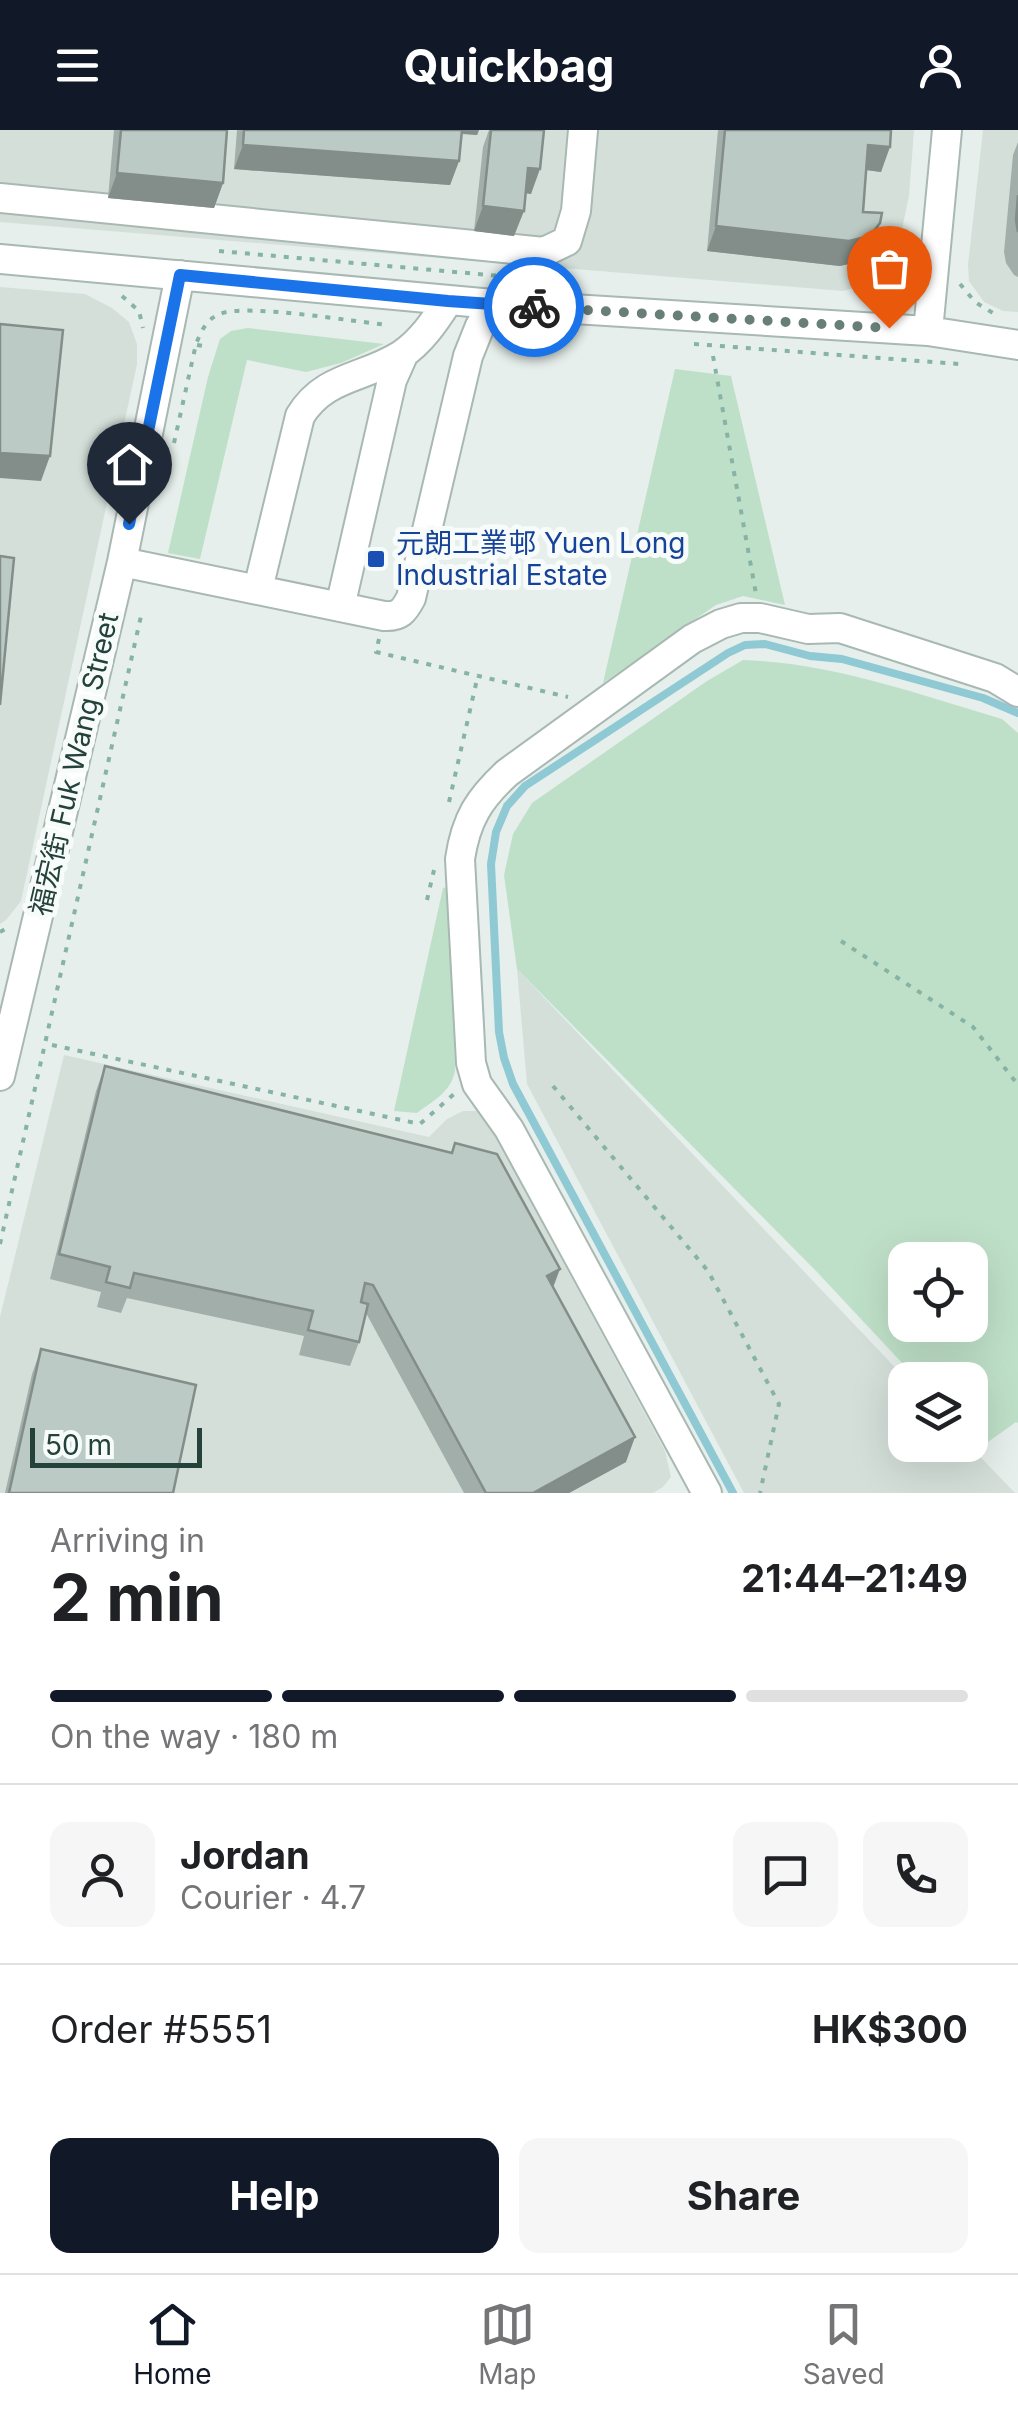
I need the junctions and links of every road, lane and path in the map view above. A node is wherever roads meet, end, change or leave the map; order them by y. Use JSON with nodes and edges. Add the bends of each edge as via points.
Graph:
{"nodes":[{"id":1,"x":583,"y":130,"type":"edge"},
{"id":2,"x":947,"y":130,"type":"edge"},
{"id":3,"x":0,"y":198,"type":"edge"},
{"id":4,"x":0,"y":259,"type":"edge"},
{"id":5,"x":956,"y":273,"type":"dead end"},
{"id":6,"x":180,"y":275,"type":"junction"},
{"id":7,"x":448,"y":301,"type":"junction"},
{"id":8,"x":493,"y":304,"type":"junction"},
{"id":9,"x":999,"y":317,"type":"dead end"},
{"id":10,"x":388,"y":325,"type":"dead end"},
{"id":11,"x":928,"y":330,"type":"junction"},
{"id":12,"x":694,"y":344,"type":"dead end"},
{"id":13,"x":1018,"y":345,"type":"edge"},
{"id":14,"x":404,"y":353,"type":"junction"},
{"id":15,"x":714,"y":356,"type":"dead end"},
{"id":16,"x":974,"y":364,"type":"dead end"},
{"id":17,"x":171,"y":456,"type":"dead end"},
{"id":18,"x":122,"y":562,"type":"junction"},
{"id":19,"x":258,"y":589,"type":"junction"},
{"id":20,"x":340,"y":607,"type":"junction"},
{"id":21,"x":140,"y":616,"type":"dead end"},
{"id":22,"x":384,"y":616,"type":"junction"},
{"id":23,"x":760,"y":618,"type":"junction"},
{"id":24,"x":478,"y":675,"type":"junction"},
{"id":25,"x":1018,"y":692,"type":"edge"},
{"id":26,"x":602,"y":705,"type":"junction"},
{"id":27,"x":446,"y":815,"type":"dead end"},
{"id":28,"x":435,"y":866,"type":"dead end"},
{"id":29,"x":427,"y":900,"type":"dead end"},
{"id":30,"x":841,"y":941,"type":"dead end"},
{"id":31,"x":11,"y":972,"type":"edge"},
{"id":32,"x":52,"y":1045,"type":"dead end"},
{"id":33,"x":0,"y":1076,"type":"edge"},
{"id":34,"x":477,"y":1084,"type":"junction"},
{"id":35,"x":1018,"y":1085,"type":"edge"},
{"id":36,"x":553,"y":1086,"type":"dead end"},
{"id":37,"x":0,"y":1244,"type":"edge"},
{"id":38,"x":707,"y":1493,"type":"edge"},
{"id":39,"x":760,"y":1493,"type":"edge"}],
"edges":[{"from":1,"to":3,"type":"street","via":[[576,211],[566,242],[544,252]]},
{"from":2,"to":11,"type":"street"},
{"from":4,"to":6,"type":"street"},
{"from":5,"to":9,"type":"path","via":[[975,302]]},
{"from":6,"to":7,"type":"street"},
{"from":6,"to":18,"type":"street","name":"福宏街 Fuk Wang Street"},
{"from":7,"to":8,"type":"street"},
{"from":7,"to":14,"type":"street"},
{"from":8,"to":11,"type":"street"},
{"from":8,"to":22,"type":"street","via":[[468,356],[411,598],[405,610]]},
{"from":10,"to":17,"type":"path","via":[[221,313],[196,344]]},
{"from":11,"to":13,"type":"street"},
{"from":12,"to":16,"type":"path"},
{"from":14,"to":19,"type":"street","via":[[325,388],[300,416]]},
{"from":14,"to":20,"type":"street","via":[[392,380]]},
{"from":15,"to":23,"type":"path"},
{"from":18,"to":19,"type":"street"},
{"from":18,"to":31,"type":"street","name":"福宏街 Fuk Wang Street","via":[[46,886]]},
{"from":19,"to":20,"type":"street"},
{"from":20,"to":22,"type":"street"},
{"from":21,"to":37,"type":"path"},
{"from":22,"to":24,"type":"path","via":[[376,652]]},
{"from":23,"to":25,"type":"street","via":[[840,628],[995,678]]},
{"from":23,"to":26,"type":"street","via":[[721,624],[692,639]]},
{"from":24,"to":26,"type":"path"},
{"from":24,"to":27,"type":"path"},
{"from":26,"to":34,"type":"street","via":[[493,786],[463,837]]},
{"from":28,"to":29,"type":"path"},
{"from":30,"to":35,"type":"path","via":[[974,1027]]},
{"from":31,"to":33,"type":"street","name":"福宏街 Fuk Wang Street"},
{"from":32,"to":34,"type":"path","via":[[420,1124],[452,1095]]},
{"from":34,"to":38,"type":"street","via":[[509,1128]]},
{"from":36,"to":39,"type":"path","via":[[708,1271],[779,1404]]}]}
